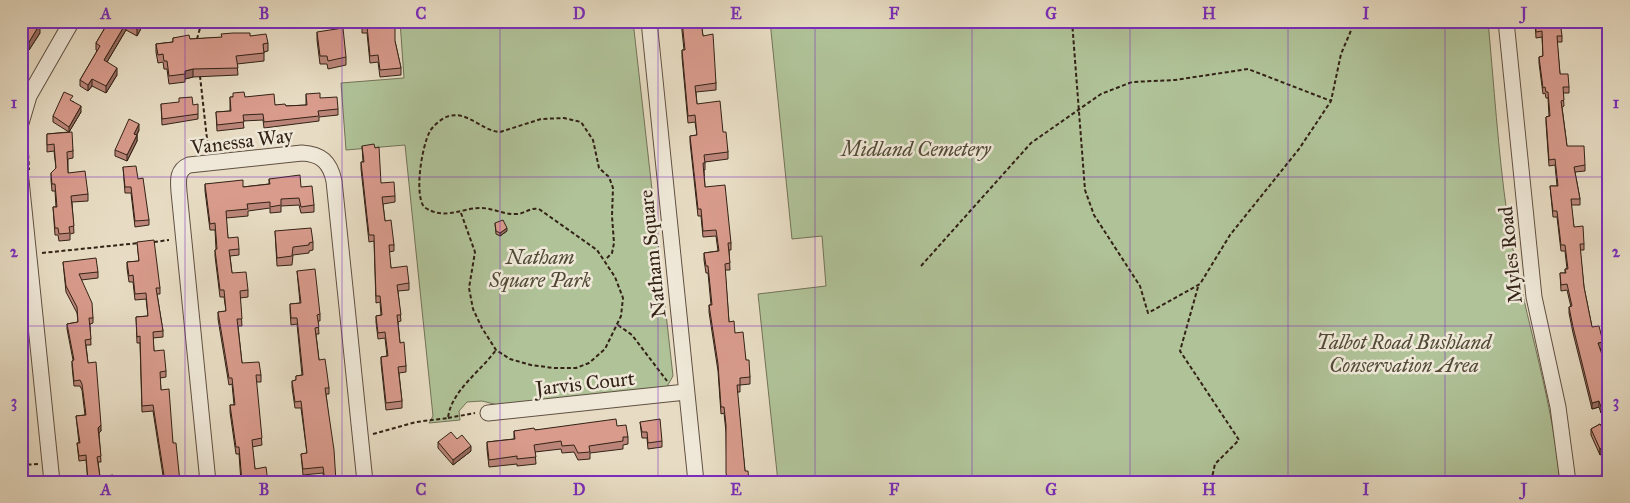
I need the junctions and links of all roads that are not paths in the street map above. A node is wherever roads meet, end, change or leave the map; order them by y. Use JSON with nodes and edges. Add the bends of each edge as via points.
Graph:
{"nodes":[{"id":1,"x":649,"y":21,"type":"edge"},
{"id":2,"x":1506,"y":21,"type":"edge"},
{"id":3,"x":71,"y":22,"type":"edge"},
{"id":4,"x":25,"y":125,"type":"edge"},
{"id":5,"x":25,"y":178,"type":"edge"},
{"id":6,"x":28,"y":320,"type":"edge"},
{"id":7,"x":686,"y":392,"type":"junction"},
{"id":8,"x":488,"y":413,"type":"road end"},
{"id":9,"x":52,"y":482,"type":"edge"},
{"id":10,"x":208,"y":482,"type":"edge"},
{"id":11,"x":365,"y":482,"type":"edge"},
{"id":12,"x":696,"y":482,"type":"edge"},
{"id":13,"x":1568,"y":482,"type":"edge"}],
"edges":[{"from":1,"to":7,"type":"street","name":"Natham Square"},
{"from":2,"to":13,"type":"street","name":"Myles Road","via":[[1534,297],[1558,407]]},
{"from":3,"to":4,"type":"street","via":[[29,96]]},
{"from":5,"to":6,"type":"street"},
{"from":6,"to":9,"type":"street"},
{"from":7,"to":8,"type":"street","name":"Jarvis Court"},
{"from":7,"to":12,"type":"street","name":"Natham Square"},
{"from":10,"to":11,"type":"street","name":"Vanessa Way","via":[[179,174],[189,165],[302,153],[324,158],[332,168]]}]}
